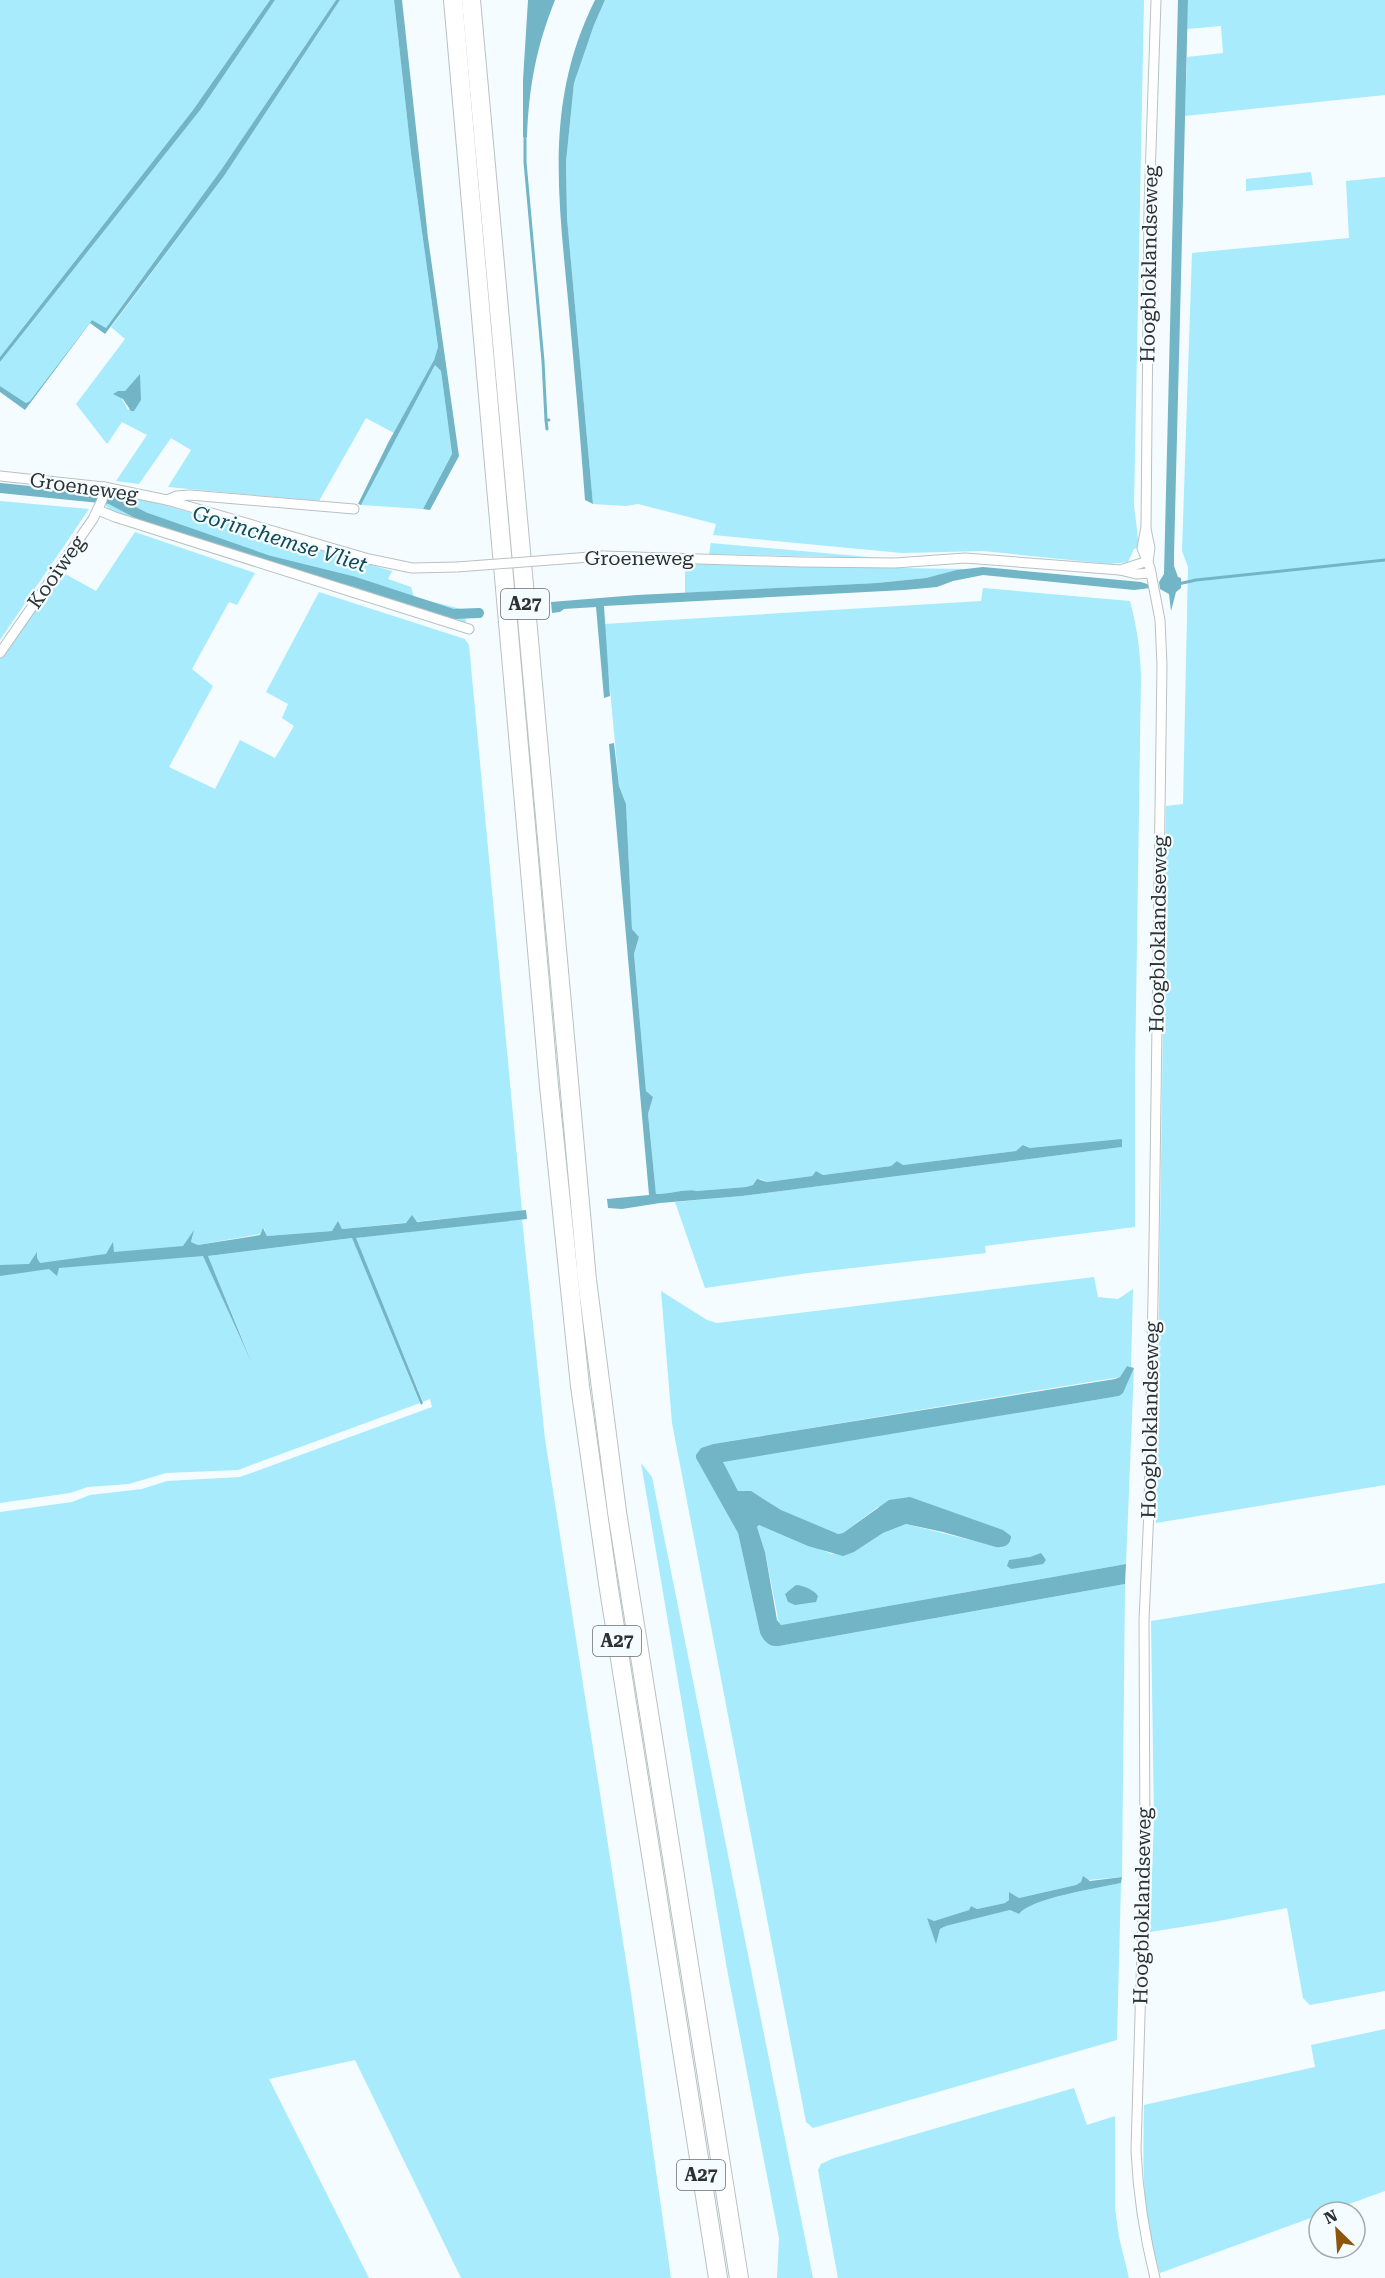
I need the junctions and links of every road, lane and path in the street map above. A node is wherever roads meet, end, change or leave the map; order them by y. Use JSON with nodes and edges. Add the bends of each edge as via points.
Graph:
{"nodes":[{"id":1,"x":453,"y":0,"type":"edge"},
{"id":2,"x":471,"y":0,"type":"edge"},
{"id":3,"x":1156,"y":0,"type":"edge"},
{"id":4,"x":0,"y":476,"type":"edge"},
{"id":5,"x":102,"y":498,"type":"junction"},
{"id":6,"x":167,"y":500,"type":"junction"},
{"id":7,"x":354,"y":509,"type":"dead end"},
{"id":8,"x":1148,"y":561,"type":"junction"},
{"id":9,"x":1120,"y":570,"type":"junction"},
{"id":10,"x":1152,"y":576,"type":"junction"},
{"id":11,"x":469,"y":629,"type":"dead end"},
{"id":12,"x":0,"y":653,"type":"edge"},
{"id":13,"x":708,"y":2085,"type":"junction"},
{"id":14,"x":718,"y":2278,"type":"edge"},
{"id":15,"x":738,"y":2278,"type":"edge"},
{"id":16,"x":750,"y":2278,"type":"edge"},
{"id":17,"x":1155,"y":2278,"type":"edge"}],
"edges":[{"from":1,"to":14,"type":"highway","number":"A27","via":[[549,1086],[578,1363],[608,1583]]},
{"from":2,"to":13,"type":"highway","number":"A27","via":[[587,1280],[617,1512]]},
{"from":3,"to":8,"type":"street","name":"Hoogbloklandseweg","via":[[1149,209],[1146,527],[1142,548]]},
{"from":4,"to":5,"type":"street","name":"Groeneweg"},
{"from":5,"to":6,"type":"street","name":"Groeneweg"},
{"from":5,"to":11,"type":"street","name":"Groeneweg","via":[[115,517]]},
{"from":5,"to":12,"type":"street","name":"Kooiweg"},
{"from":6,"to":7,"type":"street","name":"Groeneweg","via":[[190,495]]},
{"from":6,"to":9,"type":"street","name":"Groeneweg","bridge":true,"via":[[412,568],[603,556],[848,563],[965,558]]},
{"from":8,"to":9,"type":"street","name":"Groeneweg"},
{"from":8,"to":10,"type":"street","name":"Hoogbloklandseweg"},
{"from":9,"to":10,"type":"street","name":"Groeneweg"},
{"from":10,"to":17,"type":"street","name":"Hoogbloklandseweg","via":[[1161,620],[1162,676],[1154,1256],[1144,1620],[1145,1848],[1136,2150],[1138,2196]]},
{"from":13,"to":15,"type":"highway","number":"A27"},
{"from":13,"to":16,"type":"highway","number":"A27"}]}
